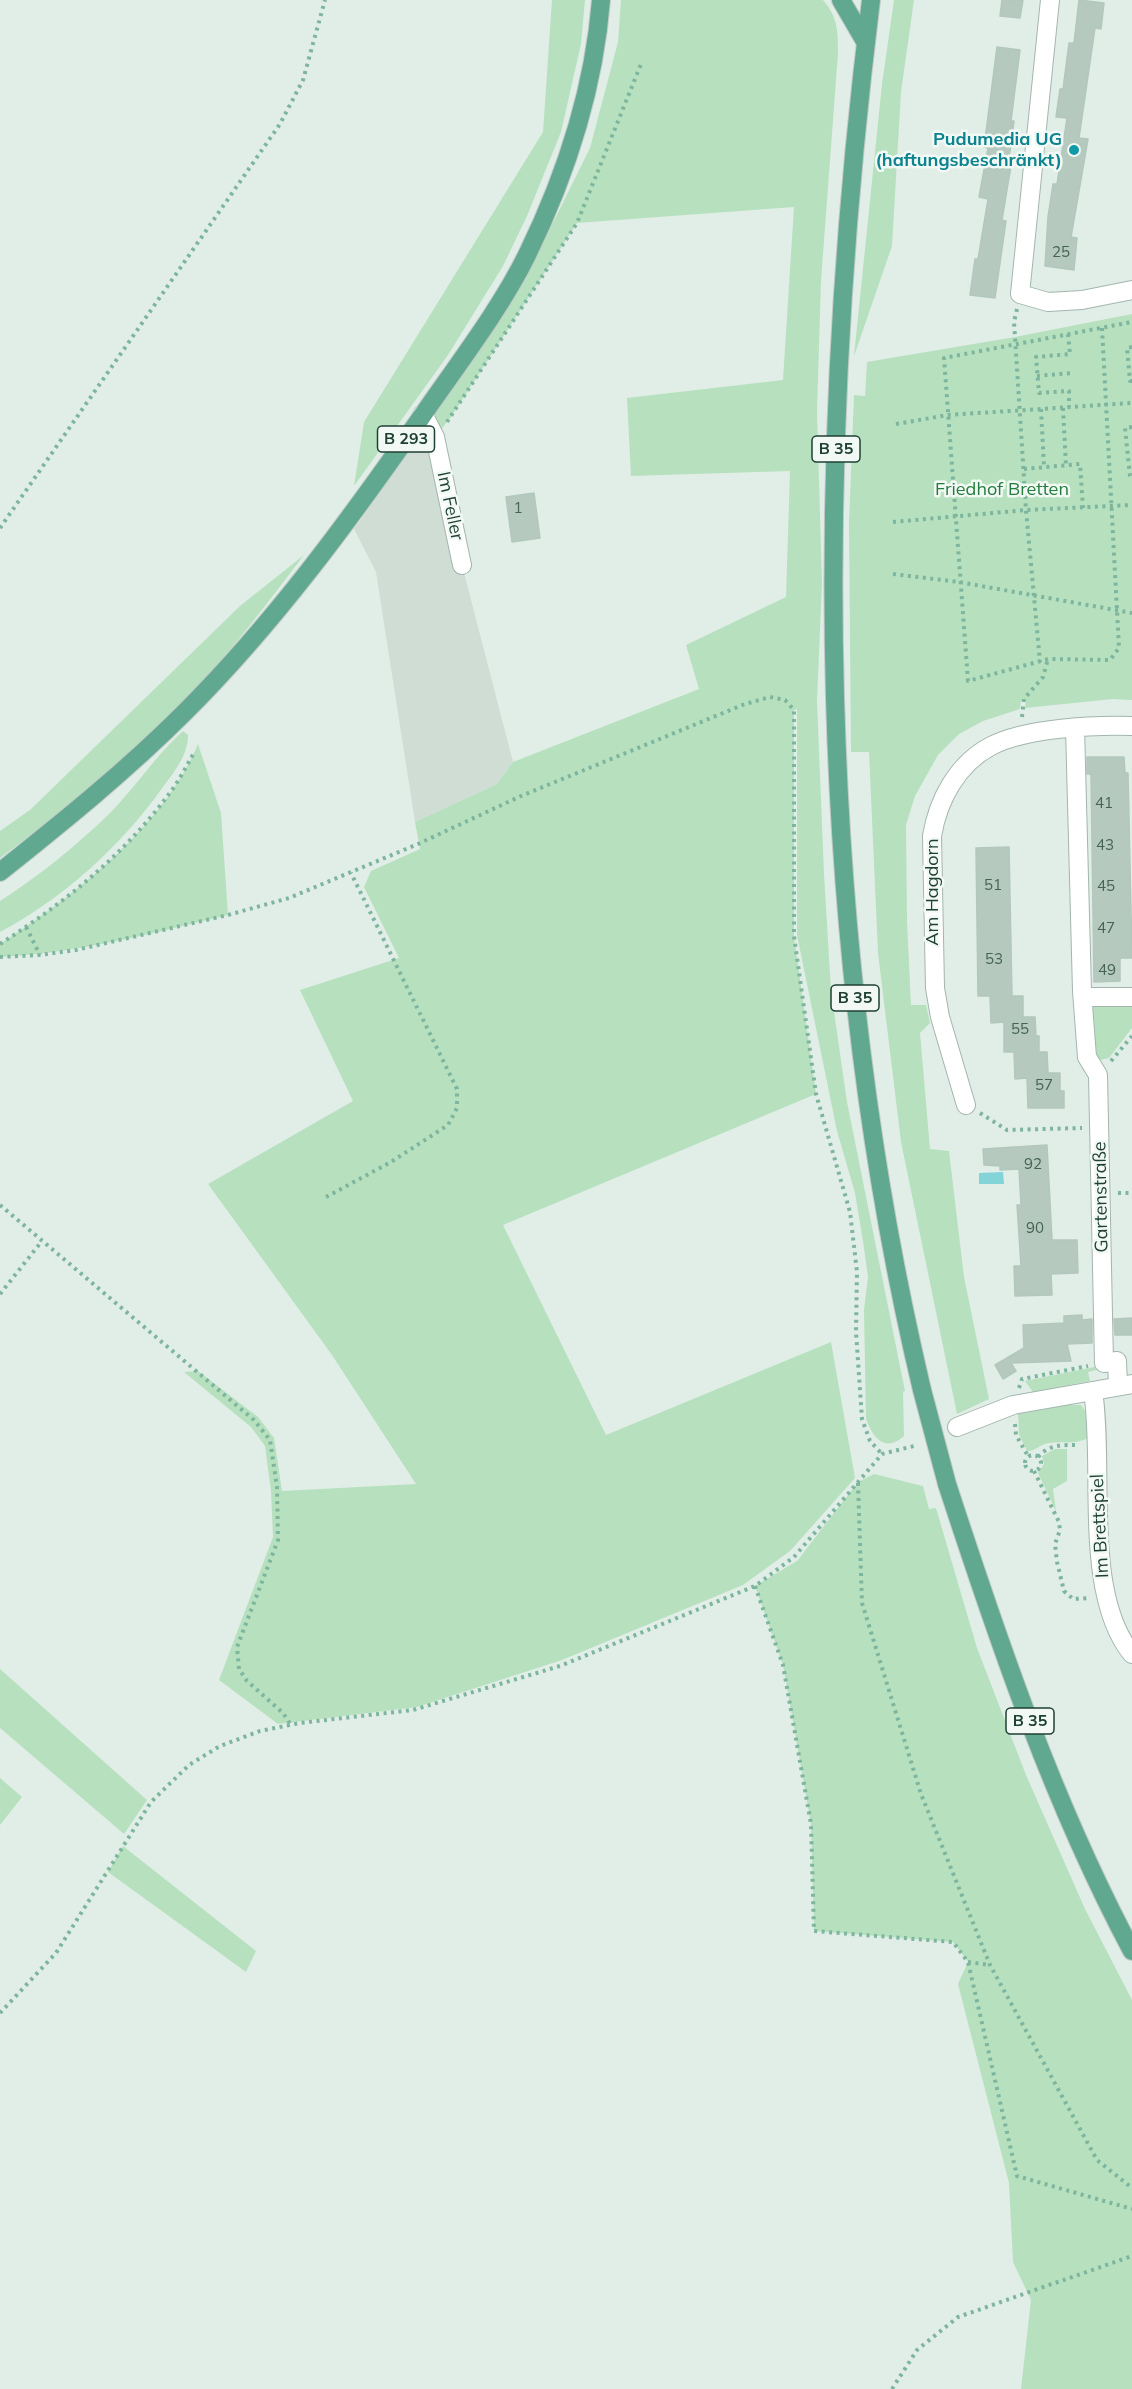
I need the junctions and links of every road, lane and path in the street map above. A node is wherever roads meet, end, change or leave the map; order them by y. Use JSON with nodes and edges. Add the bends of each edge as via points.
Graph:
{"nodes":[{"id":1,"x":325,"y":0,"type":"edge"},
{"id":2,"x":601,"y":0,"type":"edge"},
{"id":3,"x":842,"y":0,"type":"edge"},
{"id":4,"x":871,"y":0,"type":"edge"},
{"id":5,"x":1050,"y":0,"type":"edge"},
{"id":6,"x":866,"y":43,"type":"junction"},
{"id":7,"x":641,"y":64,"type":"dead end"},
{"id":8,"x":1132,"y":290,"type":"edge"},
{"id":9,"x":1020,"y":294,"type":"junction"},
{"id":10,"x":1132,"y":322,"type":"edge"},
{"id":11,"x":1102,"y":328,"type":"junction"},
{"id":12,"x":1068,"y":334,"type":"junction"},
{"id":13,"x":1015,"y":344,"type":"junction"},
{"id":14,"x":1132,"y":347,"type":"edge"},
{"id":15,"x":1072,"y":373,"type":"dead end"},
{"id":16,"x":1037,"y":376,"type":"junction"},
{"id":17,"x":1132,"y":381,"type":"edge"},
{"id":18,"x":1132,"y":403,"type":"edge"},
{"id":19,"x":1105,"y":405,"type":"junction"},
{"id":20,"x":1069,"y":407,"type":"junction"},
{"id":21,"x":1063,"y":408,"type":"junction"},
{"id":22,"x":1041,"y":409,"type":"junction"},
{"id":23,"x":1020,"y":410,"type":"junction"},
{"id":24,"x":423,"y":414,"type":"junction"},
{"id":25,"x":948,"y":415,"type":"junction"},
{"id":26,"x":451,"y":417,"type":"dead end"},
{"id":27,"x":896,"y":424,"type":"dead end"},
{"id":28,"x":1132,"y":427,"type":"edge"},
{"id":29,"x":1066,"y":466,"type":"junction"},
{"id":30,"x":1044,"y":467,"type":"junction"},
{"id":31,"x":1024,"y":469,"type":"junction"},
{"id":32,"x":1132,"y":480,"type":"edge"},
{"id":33,"x":1132,"y":505,"type":"edge"},
{"id":34,"x":1111,"y":507,"type":"junction"},
{"id":35,"x":1083,"y":508,"type":"junction"},
{"id":36,"x":1026,"y":510,"type":"junction"},
{"id":37,"x":956,"y":516,"type":"junction"},
{"id":38,"x":893,"y":522,"type":"dead end"},
{"id":39,"x":0,"y":528,"type":"edge"},
{"id":40,"x":462,"y":565,"type":"dead end"},
{"id":41,"x":893,"y":574,"type":"dead end"},
{"id":42,"x":959,"y":582,"type":"junction"},
{"id":43,"x":1035,"y":595,"type":"junction"},
{"id":44,"x":1118,"y":610,"type":"junction"},
{"id":45,"x":1132,"y":613,"type":"edge"},
{"id":46,"x":1048,"y":659,"type":"junction"},
{"id":47,"x":1040,"y":662,"type":"junction"},
{"id":48,"x":1132,"y":726,"type":"edge"},
{"id":49,"x":1075,"y":728,"type":"junction"},
{"id":50,"x":1021,"y":736,"type":"junction"},
{"id":51,"x":195,"y":751,"type":"dead end"},
{"id":52,"x":0,"y":872,"type":"edge"},
{"id":53,"x":351,"y":873,"type":"junction"},
{"id":54,"x":26,"y":927,"type":"junction"},
{"id":55,"x":0,"y":944,"type":"edge"},
{"id":56,"x":40,"y":955,"type":"junction"},
{"id":57,"x":0,"y":957,"type":"edge"},
{"id":58,"x":1083,"y":997,"type":"junction"},
{"id":59,"x":1132,"y":997,"type":"edge"},
{"id":60,"x":1132,"y":1036,"type":"edge"},
{"id":61,"x":1098,"y":1075,"type":"junction"},
{"id":62,"x":966,"y":1105,"type":"joint"},
{"id":63,"x":1065,"y":1129,"type":"dead end"},
{"id":64,"x":326,"y":1197,"type":"dead end"},
{"id":65,"x":0,"y":1205,"type":"edge"},
{"id":66,"x":42,"y":1241,"type":"junction"},
{"id":67,"x":0,"y":1294,"type":"edge"},
{"id":68,"x":1104,"y":1363,"type":"junction"},
{"id":69,"x":1022,"y":1379,"type":"dead end"},
{"id":70,"x":1125,"y":1385,"type":"edge"},
{"id":71,"x":1093,"y":1391,"type":"junction"},
{"id":72,"x":1013,"y":1405,"type":"junction"},
{"id":73,"x":957,"y":1427,"type":"dead end"},
{"id":74,"x":1096,"y":1446,"type":"junction"},
{"id":75,"x":910,"y":1449,"type":"dead end"},
{"id":76,"x":882,"y":1454,"type":"junction"},
{"id":77,"x":1028,"y":1456,"type":"junction"},
{"id":78,"x":1038,"y":1456,"type":"junction"},
{"id":79,"x":1034,"y":1472,"type":"junction"},
{"id":80,"x":858,"y":1482,"type":"junction"},
{"id":81,"x":755,"y":1586,"type":"junction"},
{"id":82,"x":1106,"y":1596,"type":"junction"},
{"id":83,"x":1132,"y":1654,"type":"edge"},
{"id":84,"x":291,"y":1725,"type":"junction"},
{"id":85,"x":1132,"y":1951,"type":"edge"},
{"id":86,"x":969,"y":1962,"type":"junction"},
{"id":87,"x":990,"y":1965,"type":"junction"},
{"id":88,"x":0,"y":2013,"type":"edge"},
{"id":89,"x":1132,"y":2188,"type":"edge"},
{"id":90,"x":1132,"y":2210,"type":"edge"},
{"id":91,"x":1132,"y":2256,"type":"edge"},
{"id":92,"x":891,"y":2389,"type":"edge"}],
"edges":[{"from":1,"to":39,"type":"path","via":[[303,80],[280,124]]},
{"from":2,"to":24,"type":"main road","number":"B 293","via":[[587,92],[565,168],[526,256]]},
{"from":3,"to":6,"type":"main road"},
{"from":4,"to":6,"type":"main road","number":"B 35"},
{"from":5,"to":9,"type":"street"},
{"from":6,"to":85,"type":"main road","number":"B 35","bridge":true,"via":[[843,298],[833,600],[837,775],[851,964],[876,1159],[908,1334],[947,1484],[987,1607],[1044,1758]]},
{"from":7,"to":26,"type":"path","via":[[577,223]]},
{"from":8,"to":9,"type":"street","via":[[1048,302]]},
{"from":9,"to":13,"type":"path","via":[[1014,322]]},
{"from":10,"to":11,"type":"path"},
{"from":11,"to":12,"type":"path"},
{"from":11,"to":19,"type":"path"},
{"from":12,"to":13,"type":"path"},
{"from":12,"to":16,"type":"path","via":[[1070,354],[1036,357]]},
{"from":13,"to":23,"type":"path"},
{"from":13,"to":25,"type":"path","via":[[944,358]]},
{"from":14,"to":17,"type":"path","via":[[1127,348]]},
{"from":15,"to":16,"type":"path"},
{"from":16,"to":20,"type":"path","via":[[1039,393],[1069,391]]},
{"from":18,"to":19,"type":"path"},
{"from":19,"to":20,"type":"path"},
{"from":19,"to":34,"type":"path"},
{"from":20,"to":21,"type":"path"},
{"from":21,"to":22,"type":"path"},
{"from":21,"to":29,"type":"path"},
{"from":22,"to":23,"type":"path"},
{"from":22,"to":30,"type":"path"},
{"from":23,"to":25,"type":"path"},
{"from":23,"to":31,"type":"path"},
{"from":24,"to":40,"type":"street","name":"Im Feller","via":[[435,436]]},
{"from":24,"to":52,"type":"main road","number":"B 293","via":[[350,520],[231,664],[106,786]]},
{"from":25,"to":27,"type":"path"},
{"from":25,"to":37,"type":"path"},
{"from":28,"to":32,"type":"path","via":[[1125,428]]},
{"from":29,"to":30,"type":"path"},
{"from":29,"to":35,"type":"path","via":[[1080,464]]},
{"from":30,"to":31,"type":"path"},
{"from":31,"to":36,"type":"path"},
{"from":33,"to":34,"type":"path"},
{"from":34,"to":35,"type":"path"},
{"from":34,"to":44,"type":"path"},
{"from":35,"to":36,"type":"path"},
{"from":36,"to":37,"type":"path"},
{"from":36,"to":43,"type":"path"},
{"from":37,"to":38,"type":"path"},
{"from":37,"to":42,"type":"path"},
{"from":41,"to":42,"type":"path"},
{"from":42,"to":43,"type":"path"},
{"from":42,"to":47,"type":"path","via":[[968,681]]},
{"from":43,"to":44,"type":"path"},
{"from":43,"to":47,"type":"path"},
{"from":44,"to":45,"type":"path"},
{"from":44,"to":46,"type":"path","via":[[1119,648],[1110,660]]},
{"from":46,"to":47,"type":"path"},
{"from":46,"to":50,"type":"path","via":[[1043,677],[1024,699]]},
{"from":48,"to":49,"type":"street","name":"Am Hagdorn"},
{"from":49,"to":50,"type":"street","name":"Am Hagdorn"},
{"from":49,"to":58,"type":"street"},
{"from":50,"to":62,"type":"street","name":"Am Hagdorn","via":[[990,746],[955,778],[935,817],[932,836],[935,988]]},
{"from":51,"to":54,"type":"path","via":[[170,794],[123,848],[78,890]]},
{"from":53,"to":56,"type":"path","via":[[290,898],[228,915]]},
{"from":53,"to":64,"type":"path","via":[[457,1089],[457,1108],[448,1125]]},
{"from":53,"to":76,"type":"path","via":[[521,796],[745,704],[770,697],[785,699],[794,710],[794,936],[816,1094],[850,1212],[857,1272],[856,1332],[862,1419],[870,1441]]},
{"from":54,"to":55,"type":"path"},
{"from":54,"to":56,"type":"path"},
{"from":56,"to":57,"type":"path"},
{"from":58,"to":59,"type":"street"},
{"from":58,"to":61,"type":"street","name":"Gartenstraße","via":[[1087,1058]]},
{"from":60,"to":61,"type":"path"},
{"from":61,"to":68,"type":"street","name":"Gartenstraße"},
{"from":62,"to":63,"type":"path","via":[[1008,1130]]},
{"from":65,"to":66,"type":"path"},
{"from":66,"to":67,"type":"path"},
{"from":66,"to":84,"type":"path","via":[[254,1420],[270,1440],[278,1487],[278,1540],[237,1647],[239,1669],[247,1681]]},
{"from":68,"to":69,"type":"path"},
{"from":68,"to":70,"type":"street","via":[[1117,1361]]},
{"from":70,"to":71,"type":"street"},
{"from":71,"to":72,"type":"street"},
{"from":71,"to":74,"type":"street","name":"Im Brettspiel"},
{"from":72,"to":73,"type":"street"},
{"from":72,"to":77,"type":"path","via":[[1016,1435]]},
{"from":74,"to":78,"type":"path","via":[[1053,1446]]},
{"from":74,"to":82,"type":"street","name":"Im Brettspiel"},
{"from":75,"to":76,"type":"path"},
{"from":76,"to":80,"type":"path"},
{"from":77,"to":78,"type":"path"},
{"from":77,"to":79,"type":"path","via":[[1024,1466]]},
{"from":78,"to":79,"type":"path","via":[[1041,1464]]},
{"from":79,"to":82,"type":"path","via":[[1059,1522],[1055,1544],[1064,1591],[1073,1599]]},
{"from":80,"to":81,"type":"path","via":[[794,1557]]},
{"from":80,"to":87,"type":"path","via":[[862,1603],[921,1794]]},
{"from":81,"to":84,"type":"path","via":[[560,1666],[413,1710]]},
{"from":81,"to":86,"type":"path","via":[[783,1665],[811,1824],[814,1931],[953,1942]]},
{"from":82,"to":83,"type":"street","name":"Im Brettspiel","via":[[1112,1620]]},
{"from":84,"to":88,"type":"path","via":[[260,1731],[220,1746],[189,1765],[151,1802],[56,1953]]},
{"from":86,"to":87,"type":"path"},
{"from":86,"to":90,"type":"path","via":[[1017,2176]]},
{"from":87,"to":89,"type":"path","via":[[1097,2160]]},
{"from":91,"to":92,"type":"path","via":[[958,2317],[917,2350]]}]}
